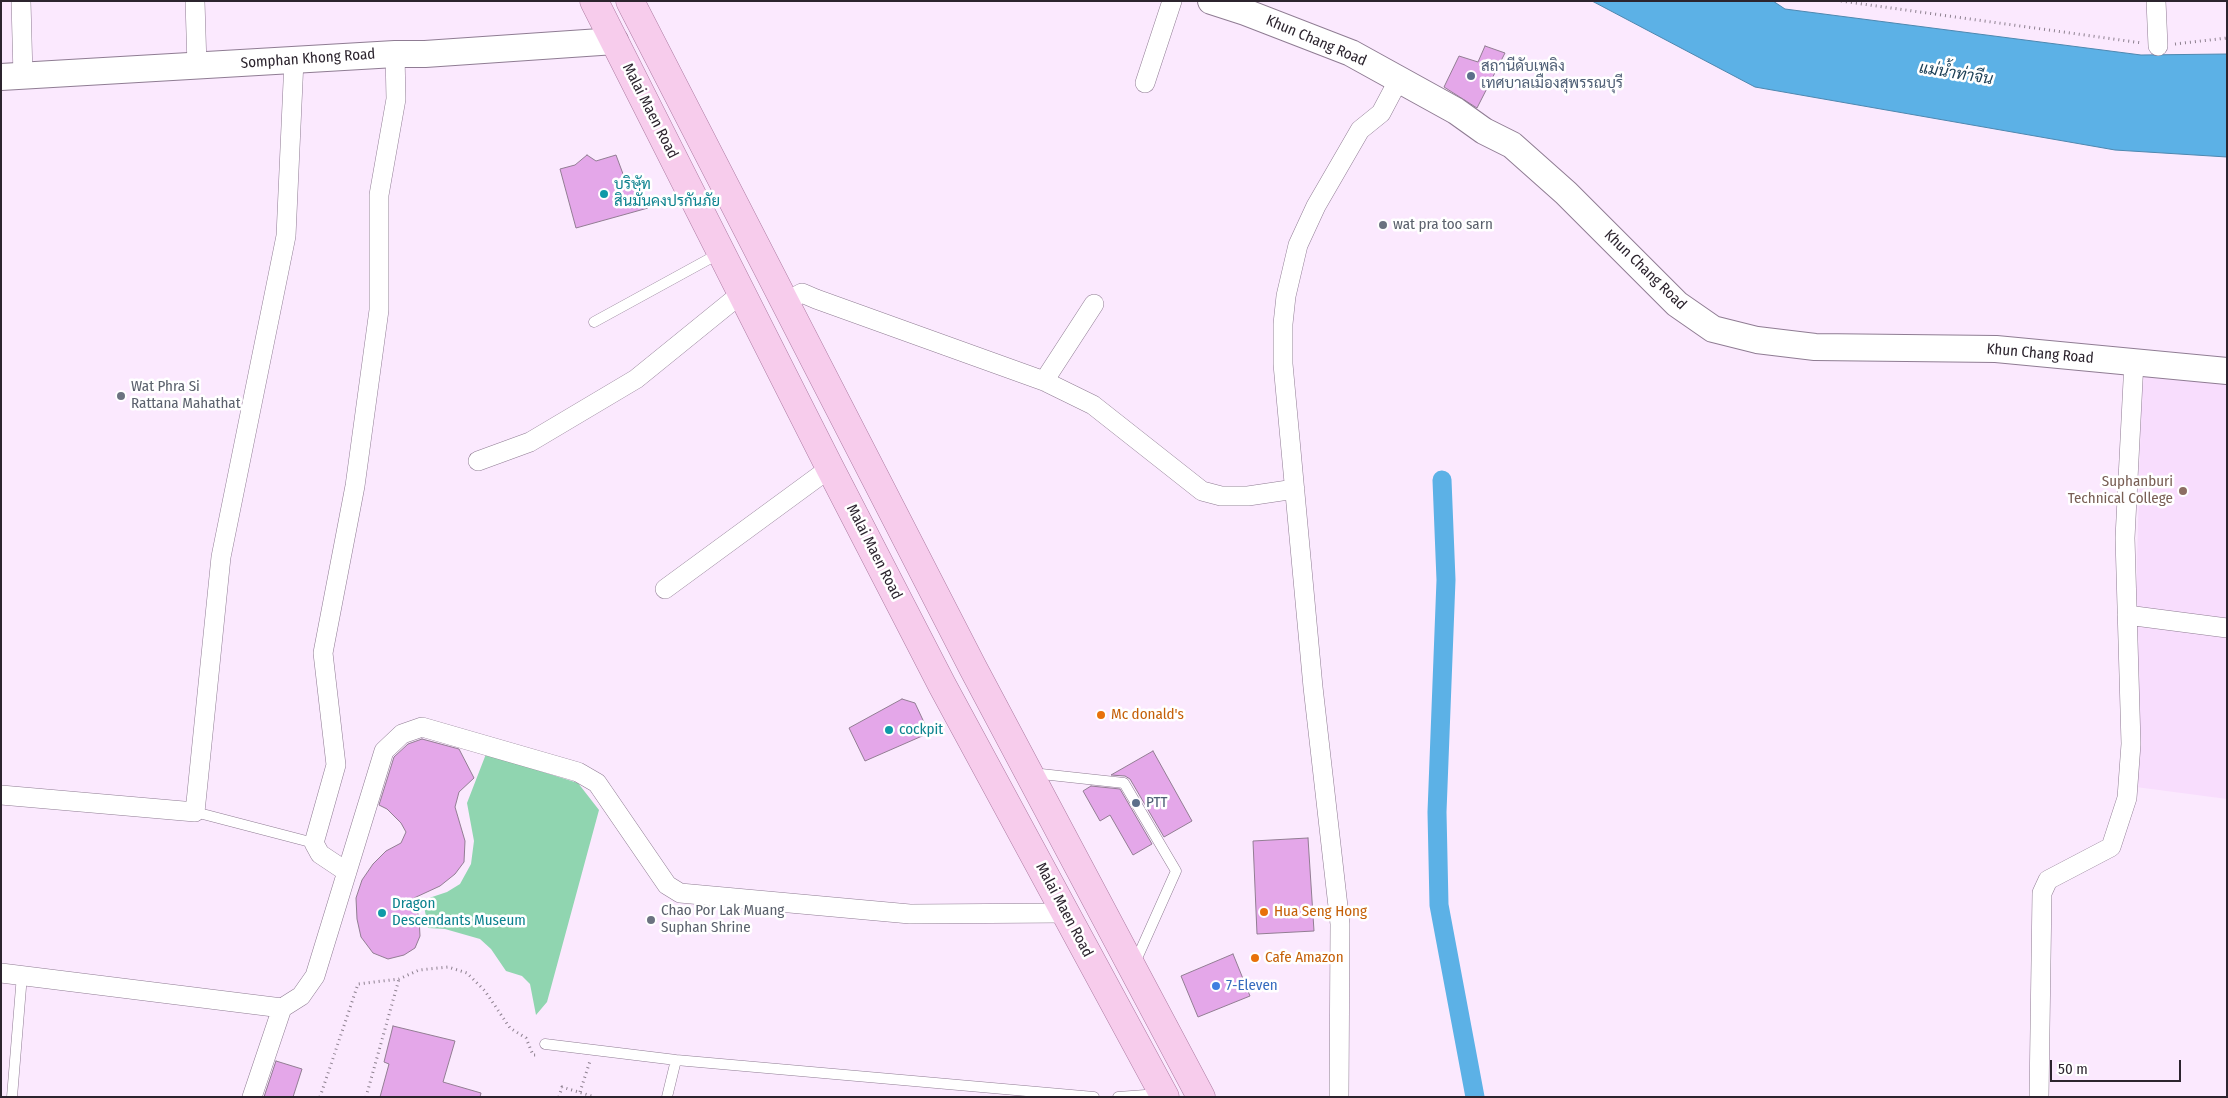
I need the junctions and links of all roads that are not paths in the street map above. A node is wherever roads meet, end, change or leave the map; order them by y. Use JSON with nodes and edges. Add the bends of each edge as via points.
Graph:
{"nodes":[{"id":1,"x":21,"y":1,"type":"edge"},
{"id":2,"x":196,"y":1,"type":"edge"},
{"id":3,"x":594,"y":1,"type":"edge"},
{"id":4,"x":630,"y":1,"type":"edge"},
{"id":5,"x":1172,"y":1,"type":"edge"},
{"id":6,"x":1211,"y":1,"type":"edge"},
{"id":7,"x":2156,"y":1,"type":"edge"},
{"id":8,"x":615,"y":41,"type":"junction"},
{"id":9,"x":2158,"y":46,"type":"road end"},
{"id":10,"x":395,"y":54,"type":"junction"},
{"id":11,"x":294,"y":60,"type":"junction"},
{"id":12,"x":198,"y":66,"type":"junction"},
{"id":13,"x":12,"y":76,"type":"edge"},
{"id":14,"x":1399,"y":79,"type":"junction"},
{"id":15,"x":1145,"y":83,"type":"dead end"},
{"id":16,"x":721,"y":253,"type":"junction"},
{"id":17,"x":742,"y":293,"type":"junction"},
{"id":18,"x":785,"y":302,"type":"junction"},
{"id":19,"x":1094,"y":304,"type":"dead end"},
{"id":20,"x":594,"y":322,"type":"dead end"},
{"id":21,"x":2134,"y":362,"type":"junction"},
{"id":22,"x":2227,"y":370,"type":"edge"},
{"id":23,"x":1044,"y":381,"type":"junction"},
{"id":24,"x":478,"y":462,"type":"dead end"},
{"id":25,"x":830,"y":468,"type":"junction"},
{"id":26,"x":1295,"y":489,"type":"junction"},
{"id":27,"x":665,"y":589,"type":"dead end"},
{"id":28,"x":2128,"y":615,"type":"junction"},
{"id":29,"x":2227,"y":628,"type":"edge"},
{"id":30,"x":973,"y":668,"type":"junction"},
{"id":31,"x":942,"y":685,"type":"junction"},
{"id":32,"x":1028,"y":772,"type":"junction"},
{"id":33,"x":1,"y":795,"type":"edge"},
{"id":34,"x":195,"y":812,"type":"junction"},
{"id":35,"x":314,"y":842,"type":"junction"},
{"id":36,"x":347,"y":872,"type":"junction"},
{"id":37,"x":1066,"y":914,"type":"junction"},
{"id":38,"x":1133,"y":968,"type":"junction"},
{"id":39,"x":1,"y":973,"type":"edge"},
{"id":40,"x":22,"y":975,"type":"junction"},
{"id":41,"x":282,"y":1008,"type":"junction"},
{"id":42,"x":545,"y":1044,"type":"dead end"},
{"id":43,"x":676,"y":1060,"type":"junction"},
{"id":44,"x":1196,"y":1088,"type":"edge"},
{"id":45,"x":1164,"y":1095,"type":"edge"},
{"id":46,"x":12,"y":1097,"type":"edge"},
{"id":47,"x":252,"y":1097,"type":"edge"},
{"id":48,"x":667,"y":1097,"type":"edge"},
{"id":49,"x":1094,"y":1097,"type":"edge"},
{"id":50,"x":1118,"y":1097,"type":"edge"},
{"id":51,"x":1338,"y":1097,"type":"edge"},
{"id":52,"x":2039,"y":1097,"type":"edge"}],
"edges":[{"from":1,"to":13,"type":"street"},
{"from":2,"to":12,"type":"street"},
{"from":3,"to":8,"type":"main road","name":"Malai Maen Road"},
{"from":4,"to":18,"type":"main road"},
{"from":5,"to":15,"type":"street"},
{"from":6,"to":14,"type":"main road","name":"Khun Chang Road","via":[[1351,52]]},
{"from":7,"to":9,"type":"street"},
{"from":8,"to":10,"type":"main road","name":"Somphan Khong Road"},
{"from":8,"to":16,"type":"main road","name":"Malai Maen Road"},
{"from":10,"to":11,"type":"main road","name":"Somphan Khong Road"},
{"from":10,"to":35,"type":"street","via":[[396,99],[379,194],[379,310],[355,486],[323,652],[336,765]]},
{"from":11,"to":12,"type":"main road","name":"Somphan Khong Road"},
{"from":11,"to":34,"type":"street","via":[[286,236],[221,557]]},
{"from":12,"to":13,"type":"main road","name":"Somphan Khong Road"},
{"from":14,"to":21,"type":"main road","name":"Khun Chang Road","via":[[1512,145],[1566,193],[1677,304],[1713,329],[1757,340],[1815,346],[1996,349]]},
{"from":14,"to":26,"type":"street","via":[[1381,113],[1360,130],[1316,206],[1298,245],[1283,324],[1283,364]]},
{"from":16,"to":17,"type":"main road","name":"Malai Maen Road"},
{"from":16,"to":20,"type":"lane"},
{"from":17,"to":24,"type":"street","via":[[636,379],[530,442]]},
{"from":17,"to":25,"type":"main road","name":"Malai Maen Road"},
{"from":18,"to":23,"type":"street","via":[[802,293]]},
{"from":18,"to":30,"type":"main road"},
{"from":19,"to":23,"type":"street"},
{"from":21,"to":22,"type":"main road","name":"Khun Chang Road"},
{"from":21,"to":28,"type":"street","via":[[2125,538]]},
{"from":23,"to":26,"type":"street","via":[[1093,405],[1202,491],[1221,496],[1248,496]]},
{"from":25,"to":27,"type":"street"},
{"from":25,"to":31,"type":"main road","name":"Malai Maen Road"},
{"from":26,"to":51,"type":"street","via":[[1340,924]]},
{"from":28,"to":29,"type":"street"},
{"from":28,"to":52,"type":"street","via":[[2131,744],[2127,798],[2111,847],[2048,880],[2042,892]]},
{"from":30,"to":31,"type":"main road"},
{"from":30,"to":32,"type":"main road"},
{"from":31,"to":37,"type":"main road","name":"Malai Maen Road"},
{"from":32,"to":38,"type":"main road"},
{"from":32,"to":38,"type":"lane","via":[[1124,783],[1176,872]]},
{"from":33,"to":34,"type":"street"},
{"from":34,"to":35,"type":"lane"},
{"from":35,"to":36,"type":"street","via":[[320,854]]},
{"from":36,"to":37,"type":"street","via":[[384,751],[402,734],[422,727],[578,772],[597,783],[667,885],[680,893],[910,914]]},
{"from":36,"to":41,"type":"street","via":[[315,976],[301,996]]},
{"from":37,"to":45,"type":"main road","name":"Malai Maen Road"},
{"from":38,"to":44,"type":"main road"},
{"from":39,"to":40,"type":"street"},
{"from":40,"to":41,"type":"street"},
{"from":40,"to":46,"type":"lane"},
{"from":41,"to":47,"type":"street"},
{"from":42,"to":43,"type":"lane"},
{"from":43,"to":48,"type":"lane"},
{"from":43,"to":49,"type":"lane"},
{"from":44,"to":45,"type":"main road"},
{"from":45,"to":50,"type":"lane"}]}
